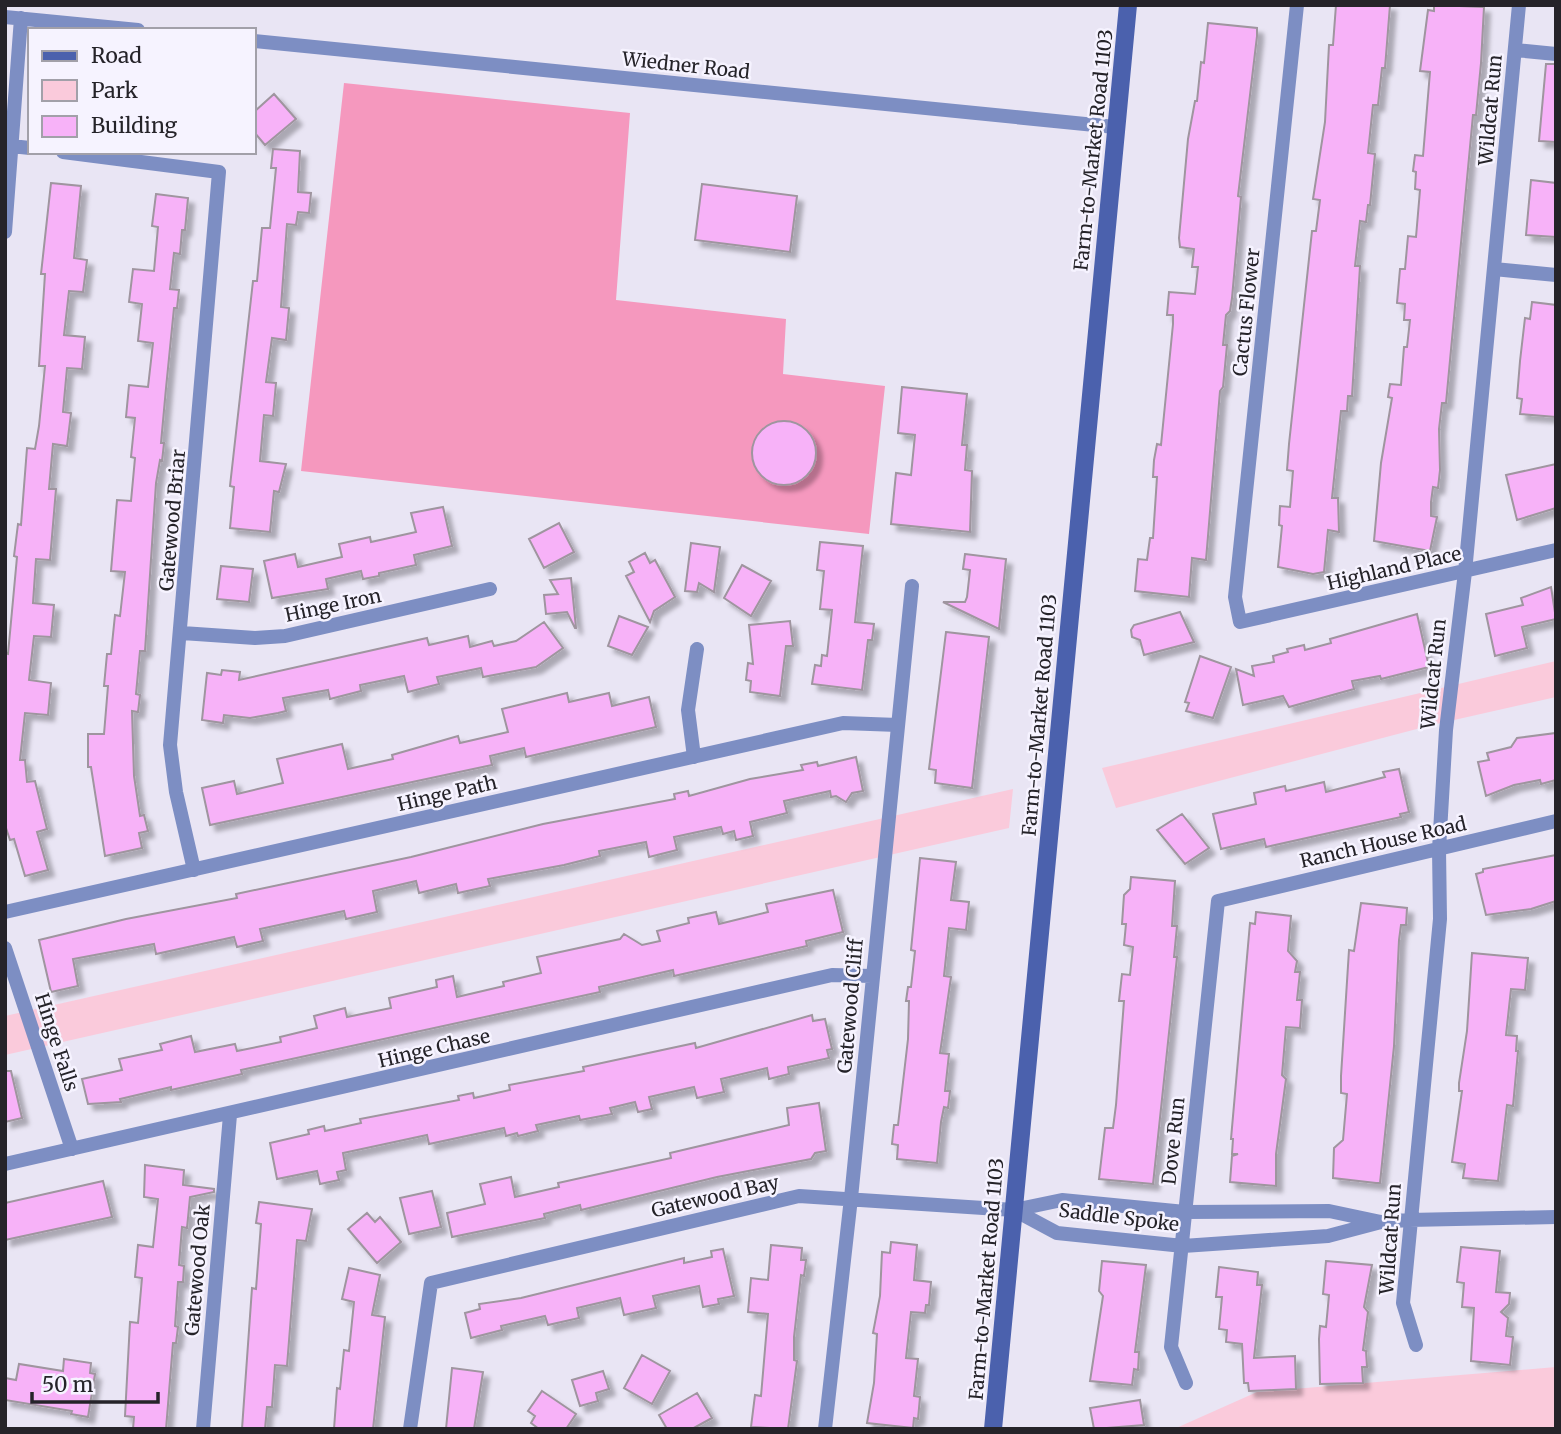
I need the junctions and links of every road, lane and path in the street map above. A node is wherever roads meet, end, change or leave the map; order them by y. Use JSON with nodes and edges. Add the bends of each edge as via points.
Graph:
{"nodes":[{"id":1,"x":1128,"y":5,"type":"edge"},
{"id":2,"x":1297,"y":5,"type":"edge"},
{"id":3,"x":1519,"y":5,"type":"edge"},
{"id":4,"x":5,"y":16,"type":"edge"},
{"id":5,"x":21,"y":18,"type":"junction"},
{"id":6,"x":118,"y":28,"type":"edge"},
{"id":7,"x":256,"y":41,"type":"edge"},
{"id":8,"x":1515,"y":50,"type":"junction"},
{"id":9,"x":1556,"y":54,"type":"edge"},
{"id":10,"x":1115,"y":127,"type":"junction"},
{"id":11,"x":11,"y":146,"type":"junction"},
{"id":12,"x":28,"y":148,"type":"edge"},
{"id":13,"x":79,"y":154,"type":"edge"},
{"id":14,"x":5,"y":232,"type":"edge"},
{"id":15,"x":1494,"y":268,"type":"junction"},
{"id":16,"x":1556,"y":275,"type":"edge"},
{"id":17,"x":1556,"y":550,"type":"edge"},
{"id":18,"x":1465,"y":572,"type":"junction"},
{"id":19,"x":912,"y":586,"type":"dead end"},
{"id":20,"x":490,"y":589,"type":"dead end"},
{"id":21,"x":1240,"y":622,"type":"joint"},
{"id":22,"x":182,"y":633,"type":"junction"},
{"id":23,"x":697,"y":649,"type":"dead end"},
{"id":24,"x":898,"y":724,"type":"junction"},
{"id":25,"x":694,"y":757,"type":"junction"},
{"id":26,"x":1556,"y":821,"type":"edge"},
{"id":27,"x":1439,"y":849,"type":"junction"},
{"id":28,"x":194,"y":870,"type":"junction"},
{"id":29,"x":1218,"y":901,"type":"joint"},
{"id":30,"x":5,"y":912,"type":"edge"},
{"id":31,"x":5,"y":947,"type":"edge"},
{"id":32,"x":872,"y":976,"type":"junction"},
{"id":33,"x":230,"y":1115,"type":"junction"},
{"id":34,"x":72,"y":1149,"type":"junction"},
{"id":35,"x":5,"y":1164,"type":"edge"},
{"id":36,"x":851,"y":1198,"type":"junction"},
{"id":37,"x":1014,"y":1210,"type":"junction"},
{"id":38,"x":1185,"y":1212,"type":"junction"},
{"id":39,"x":1556,"y":1217,"type":"edge"},
{"id":40,"x":1409,"y":1220,"type":"junction"},
{"id":41,"x":1381,"y":1222,"type":"junction"},
{"id":42,"x":1183,"y":1245,"type":"junction"},
{"id":43,"x":1416,"y":1345,"type":"dead end"},
{"id":44,"x":1186,"y":1383,"type":"dead end"},
{"id":45,"x":203,"y":1429,"type":"edge"},
{"id":46,"x":410,"y":1429,"type":"edge"},
{"id":47,"x":825,"y":1429,"type":"edge"},
{"id":48,"x":993,"y":1429,"type":"edge"}],
"edges":[{"from":1,"to":10,"type":"main road","name":"Farm-to-Market Road 1103"},
{"from":2,"to":21,"type":"street","name":"Cactus Flower","via":[[1235,597]]},
{"from":3,"to":8,"type":"street","name":"Wildcat Run"},
{"from":4,"to":5,"type":"street"},
{"from":5,"to":6,"type":"street"},
{"from":5,"to":11,"type":"street"},
{"from":7,"to":10,"type":"street","name":"Wiedner Road"},
{"from":8,"to":9,"type":"street"},
{"from":8,"to":15,"type":"street","name":"Wildcat Run"},
{"from":10,"to":37,"type":"main road","name":"Farm-to-Market Road 1103"},
{"from":11,"to":12,"type":"street"},
{"from":11,"to":14,"type":"street"},
{"from":13,"to":22,"type":"street","name":"Gatewood Briar","via":[[219,172]]},
{"from":15,"to":16,"type":"street"},
{"from":15,"to":18,"type":"street","name":"Wildcat Run"},
{"from":17,"to":18,"type":"street","name":"Highland Place"},
{"from":18,"to":21,"type":"street","name":"Highland Place"},
{"from":18,"to":27,"type":"street","name":"Wildcat Run","via":[[1446,730]]},
{"from":19,"to":24,"type":"street","name":"Gatewood Cliff"},
{"from":20,"to":22,"type":"street","name":"Hinge Iron","via":[[285,636]]},
{"from":22,"to":28,"type":"street","name":"Gatewood Briar","via":[[170,746]]},
{"from":23,"to":25,"type":"street","via":[[688,710]]},
{"from":24,"to":25,"type":"street","name":"Hinge Path","via":[[843,723]]},
{"from":24,"to":32,"type":"street","name":"Gatewood Cliff"},
{"from":25,"to":28,"type":"street","name":"Hinge Path"},
{"from":26,"to":27,"type":"street","name":"Ranch House Road"},
{"from":27,"to":29,"type":"street","name":"Ranch House Road"},
{"from":27,"to":40,"type":"street","name":"Wildcat Run","via":[[1440,919]]},
{"from":28,"to":30,"type":"street","name":"Hinge Path"},
{"from":29,"to":38,"type":"street","name":"Dove Run"},
{"from":31,"to":34,"type":"street","name":"Hinge Falls"},
{"from":32,"to":33,"type":"street","name":"Hinge Chase","via":[[832,975]]},
{"from":32,"to":36,"type":"street","name":"Gatewood Cliff"},
{"from":33,"to":34,"type":"street","name":"Hinge Chase"},
{"from":33,"to":45,"type":"street","name":"Gatewood Oak"},
{"from":34,"to":35,"type":"street","name":"Hinge Chase"},
{"from":36,"to":37,"type":"street","name":"Gatewood Bay"},
{"from":36,"to":46,"type":"street","name":"Gatewood Bay","via":[[799,1196],[430,1283]]},
{"from":36,"to":47,"type":"street","name":"Gatewood Cliff"},
{"from":37,"to":38,"type":"street","name":"Saddle Spoke","via":[[1062,1200]]},
{"from":37,"to":42,"type":"street","name":"Saddle Spoke","via":[[1057,1233]]},
{"from":37,"to":48,"type":"main road","name":"Farm-to-Market Road 1103"},
{"from":38,"to":41,"type":"street","name":"Saddle Spoke","via":[[1329,1211]]},
{"from":38,"to":42,"type":"street","name":"Dove Run"},
{"from":39,"to":40,"type":"street","name":"Saddle Spoke"},
{"from":40,"to":41,"type":"street","name":"Saddle Spoke"},
{"from":40,"to":43,"type":"street","name":"Wildcat Run","via":[[1403,1303]]},
{"from":41,"to":42,"type":"street","name":"Saddle Spoke","via":[[1328,1236]]},
{"from":42,"to":44,"type":"street","name":"Dove Run","via":[[1171,1347]]}]}
